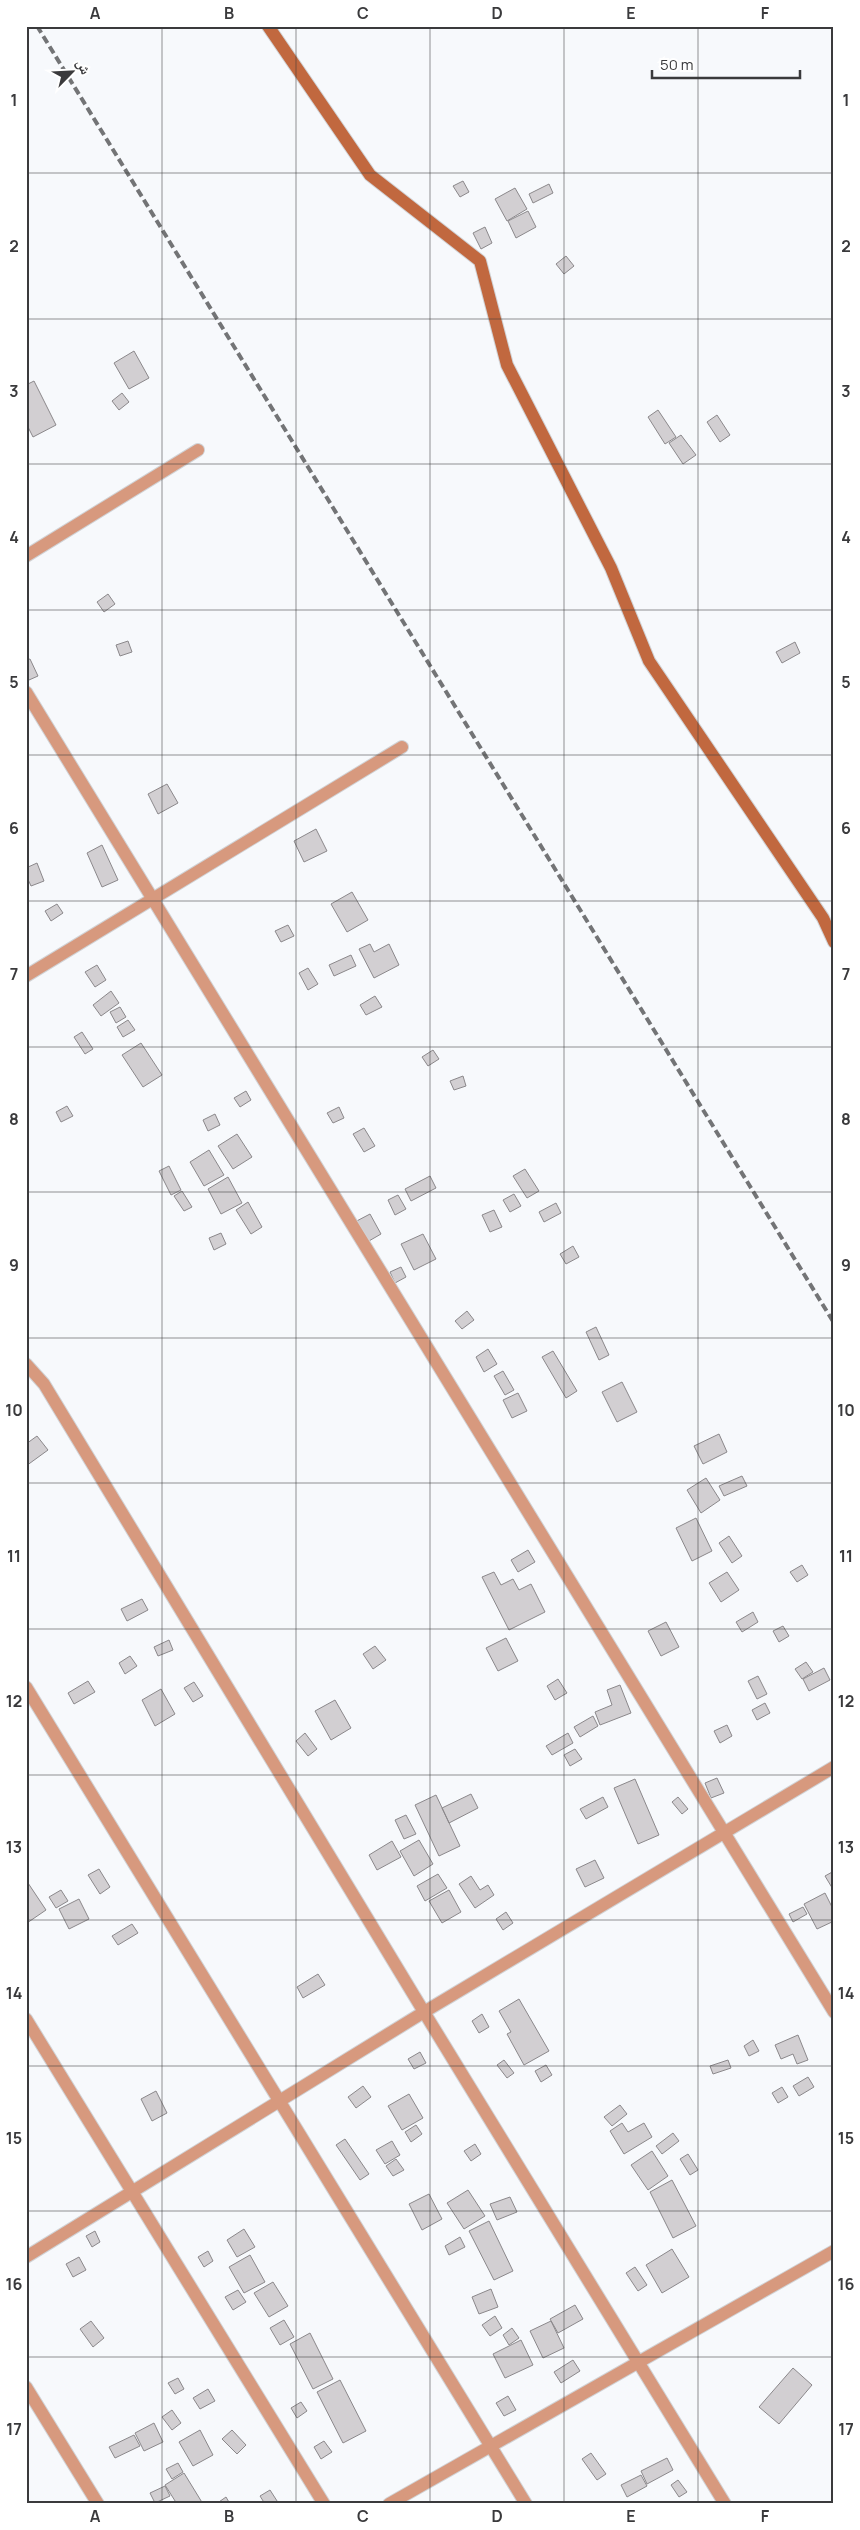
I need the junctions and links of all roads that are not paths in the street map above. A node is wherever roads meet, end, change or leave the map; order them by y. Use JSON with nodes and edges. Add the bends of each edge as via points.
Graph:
{"nodes":[{"id":1,"x":268,"y":26,"type":"edge"},
{"id":2,"x":198,"y":450,"type":"dead end"},
{"id":3,"x":26,"y":556,"type":"edge"},
{"id":4,"x":26,"y":692,"type":"edge"},
{"id":5,"x":402,"y":748,"type":"dead end"},
{"id":6,"x":153,"y":899,"type":"junction"},
{"id":7,"x":834,"y":942,"type":"edge"},
{"id":8,"x":26,"y":976,"type":"edge"},
{"id":9,"x":26,"y":1364,"type":"edge"},
{"id":10,"x":26,"y":1687,"type":"edge"},
{"id":11,"x":834,"y":1767,"type":"edge"},
{"id":12,"x":724,"y":1832,"type":"junction"},
{"id":13,"x":424,"y":2012,"type":"junction"},
{"id":14,"x":834,"y":2012,"type":"edge"},
{"id":15,"x":26,"y":2019,"type":"edge"},
{"id":16,"x":280,"y":2101,"type":"junction"},
{"id":17,"x":132,"y":2192,"type":"junction"},
{"id":18,"x":834,"y":2251,"type":"edge"},
{"id":19,"x":26,"y":2257,"type":"edge"},
{"id":20,"x":638,"y":2362,"type":"junction"},
{"id":21,"x":26,"y":2387,"type":"edge"},
{"id":22,"x":490,"y":2446,"type":"junction"},
{"id":23,"x":98,"y":2504,"type":"edge"},
{"id":24,"x":324,"y":2504,"type":"edge"},
{"id":25,"x":389,"y":2504,"type":"edge"},
{"id":26,"x":526,"y":2504,"type":"edge"},
{"id":27,"x":725,"y":2504,"type":"edge"}],
"edges":[{"from":1,"to":7,"type":"street","via":[[370,175],[480,260],[507,365],[611,568],[648,661],[823,918]]},
{"from":2,"to":3,"type":"street"},
{"from":4,"to":6,"type":"street"},
{"from":5,"to":6,"type":"street"},
{"from":6,"to":8,"type":"street"},
{"from":6,"to":12,"type":"street"},
{"from":9,"to":13,"type":"street","via":[[44,1384]]},
{"from":10,"to":16,"type":"street"},
{"from":11,"to":12,"type":"street"},
{"from":12,"to":13,"type":"street"},
{"from":12,"to":14,"type":"street"},
{"from":13,"to":16,"type":"street"},
{"from":13,"to":20,"type":"street"},
{"from":15,"to":17,"type":"street"},
{"from":16,"to":17,"type":"street"},
{"from":16,"to":22,"type":"street"},
{"from":17,"to":19,"type":"street"},
{"from":17,"to":24,"type":"street"},
{"from":18,"to":20,"type":"street"},
{"from":20,"to":22,"type":"street"},
{"from":20,"to":27,"type":"street"},
{"from":21,"to":23,"type":"street"},
{"from":22,"to":25,"type":"street"},
{"from":22,"to":26,"type":"street"}]}
